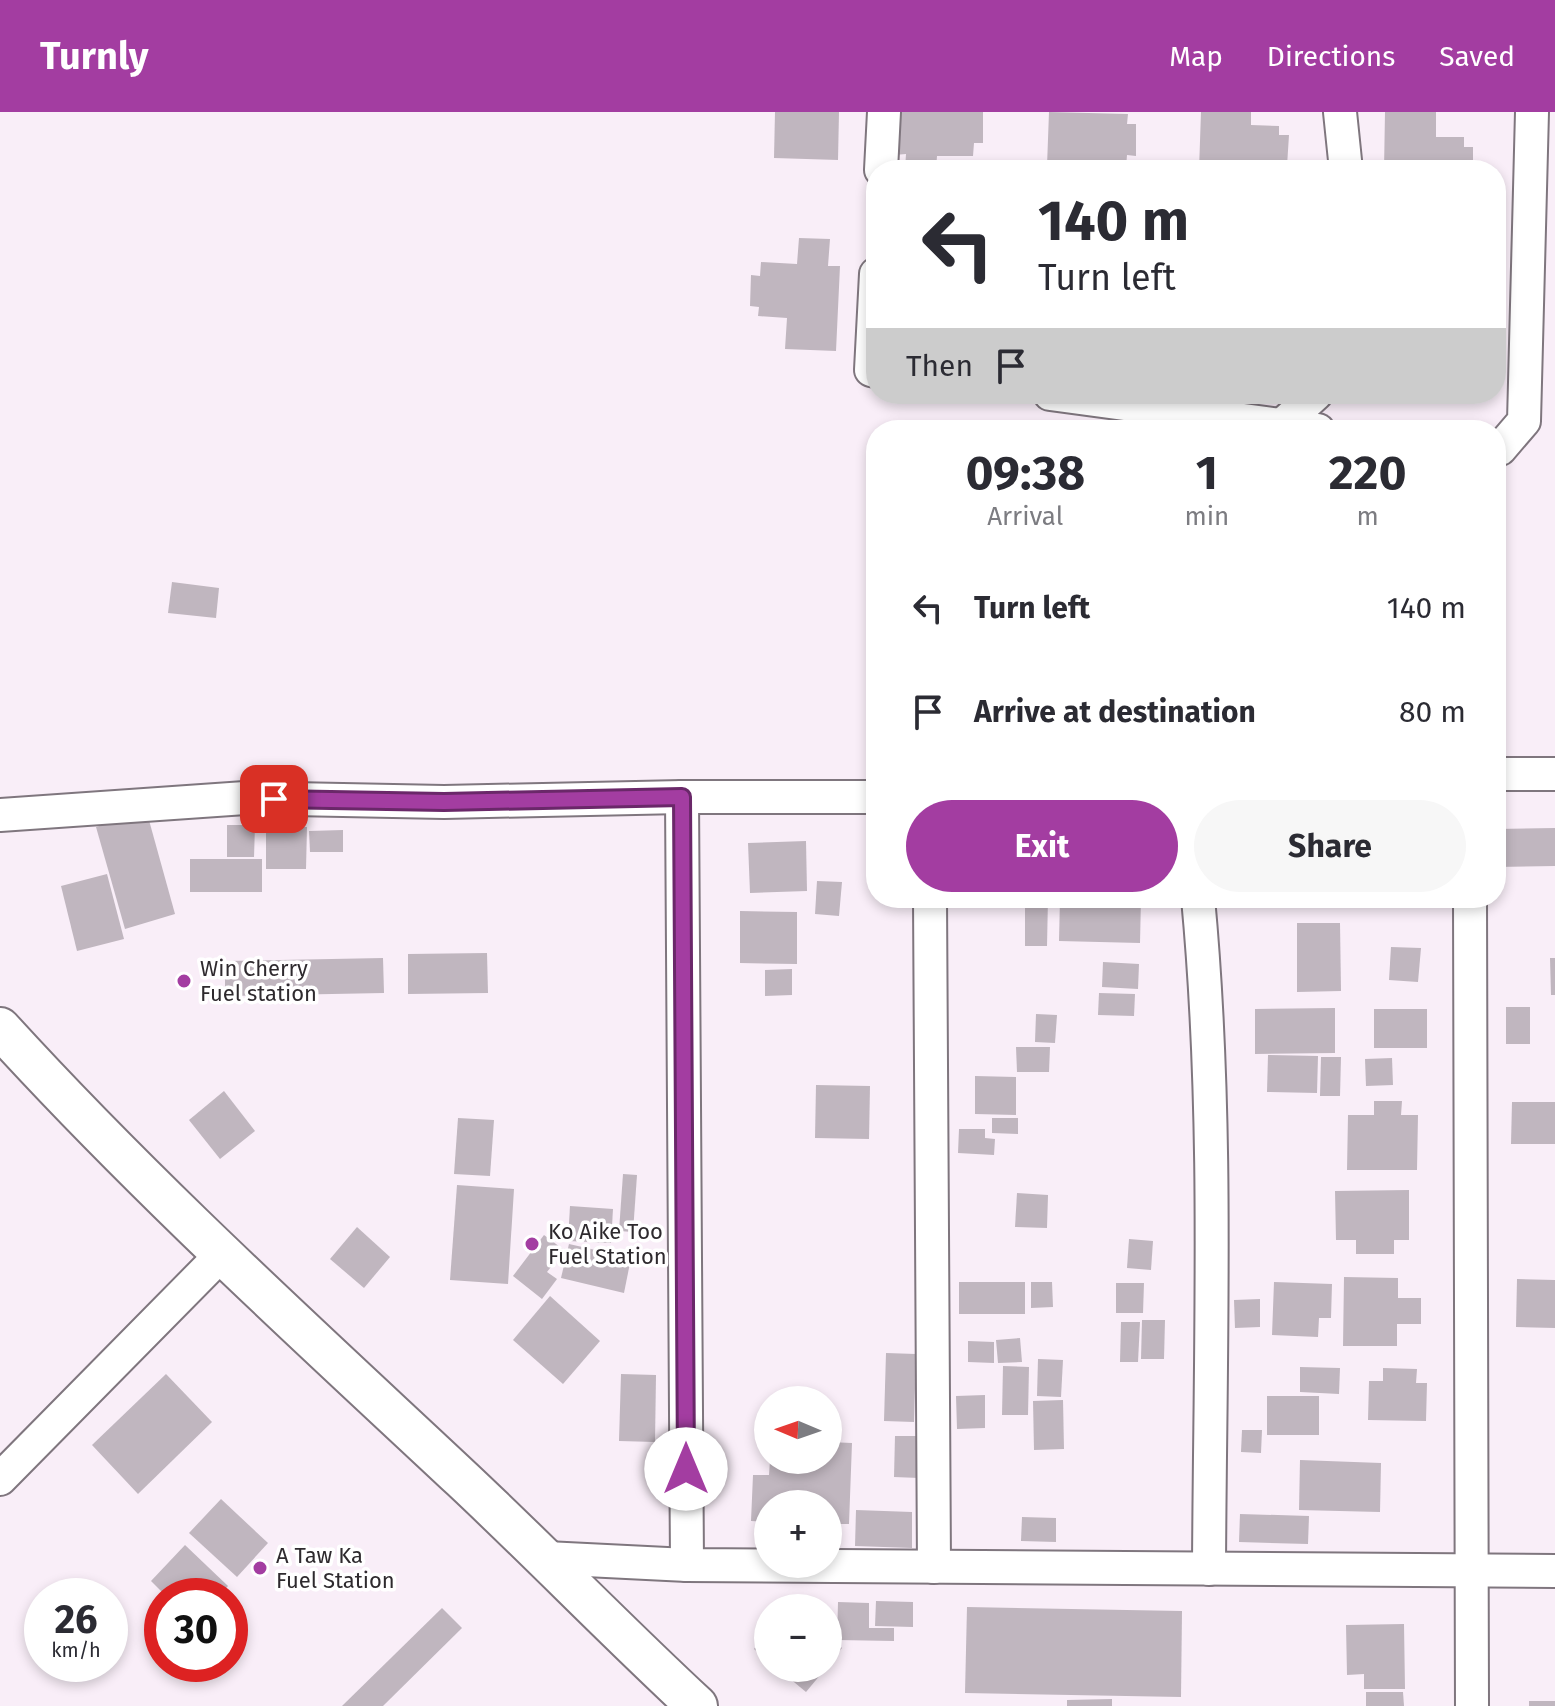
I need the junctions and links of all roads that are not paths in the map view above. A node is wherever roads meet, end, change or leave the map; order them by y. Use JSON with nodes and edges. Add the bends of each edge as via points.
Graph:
{"nodes":[{"id":1,"x":884,"y":112,"type":"edge"},
{"id":2,"x":1340,"y":112,"type":"edge"},
{"id":3,"x":1532,"y":112,"type":"edge"},
{"id":4,"x":882,"y":160,"type":"edge"},
{"id":5,"x":1345,"y":160,"type":"edge"},
{"id":6,"x":1125,"y":404,"type":"edge"},
{"id":7,"x":1305,"y":404,"type":"edge"},
{"id":8,"x":1245,"y":420,"type":"edge"},
{"id":9,"x":1287,"y":420,"type":"edge"},
{"id":10,"x":1506,"y":442,"type":"edge"},
{"id":11,"x":1506,"y":774,"type":"edge"},
{"id":12,"x":1555,"y":774,"type":"edge"},
{"id":13,"x":682,"y":797,"type":"junction"},
{"id":14,"x":866,"y":797,"type":"edge"},
{"id":15,"x":0,"y":815,"type":"edge"},
{"id":16,"x":930,"y":908,"type":"edge"},
{"id":17,"x":1199,"y":908,"type":"edge"},
{"id":18,"x":1470,"y":908,"type":"edge"},
{"id":19,"x":0,"y":1028,"type":"edge"},
{"id":20,"x":222,"y":1254,"type":"junction"},
{"id":21,"x":0,"y":1479,"type":"edge"},
{"id":22,"x":546,"y":1558,"type":"junction"},
{"id":23,"x":687,"y":1565,"type":"junction"},
{"id":24,"x":934,"y":1567,"type":"junction"},
{"id":25,"x":1209,"y":1569,"type":"junction"},
{"id":26,"x":1471,"y":1571,"type":"junction"},
{"id":27,"x":1555,"y":1571,"type":"edge"},
{"id":28,"x":697,"y":1706,"type":"edge"},
{"id":29,"x":1472,"y":1706,"type":"edge"}],
"edges":[{"from":1,"to":4,"type":"street"},
{"from":2,"to":5,"type":"street"},
{"from":3,"to":10,"type":"street","via":[[1524,421]]},
{"from":6,"to":8,"type":"street"},
{"from":7,"to":9,"type":"street"},
{"from":11,"to":12,"type":"street"},
{"from":13,"to":14,"type":"street"},
{"from":13,"to":15,"type":"street","via":[[444,802],[245,798]]},
{"from":13,"to":23,"type":"street"},
{"from":16,"to":24,"type":"street"},
{"from":17,"to":25,"type":"street","via":[[1211,1184]]},
{"from":18,"to":26,"type":"street"},
{"from":19,"to":20,"type":"main road"},
{"from":20,"to":21,"type":"street"},
{"from":20,"to":22,"type":"main road"},
{"from":22,"to":23,"type":"street"},
{"from":22,"to":28,"type":"main road"},
{"from":23,"to":24,"type":"street"},
{"from":24,"to":25,"type":"street"},
{"from":25,"to":26,"type":"street"},
{"from":26,"to":27,"type":"street"},
{"from":26,"to":29,"type":"street"}]}
